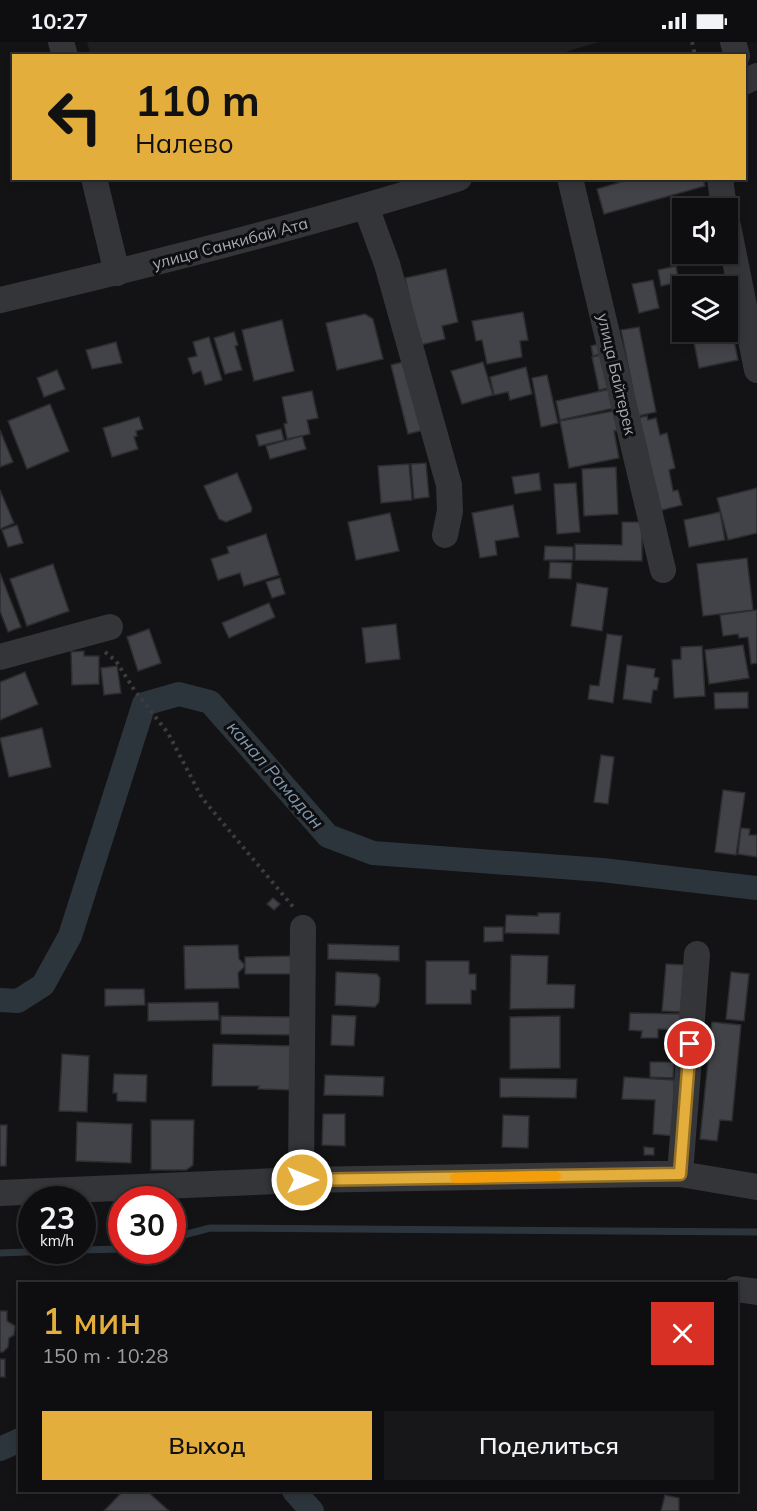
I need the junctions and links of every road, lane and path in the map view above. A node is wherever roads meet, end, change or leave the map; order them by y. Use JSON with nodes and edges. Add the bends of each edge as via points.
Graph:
{"nodes":[{"id":1,"x":94,"y":180,"type":"edge"},
{"id":2,"x":453,"y":180,"type":"edge"},
{"id":3,"x":570,"y":180,"type":"edge"},
{"id":4,"x":720,"y":180,"type":"edge"},
{"id":5,"x":723,"y":198,"type":"edge"},
{"id":6,"x":366,"y":207,"type":"junction"},
{"id":7,"x":736,"y":264,"type":"edge"},
{"id":8,"x":117,"y":273,"type":"junction"},
{"id":9,"x":0,"y":300,"type":"edge"},
{"id":10,"x":757,"y":370,"type":"edge"},
{"id":11,"x":445,"y":536,"type":"dead end"},
{"id":12,"x":663,"y":570,"type":"dead end"},
{"id":13,"x":110,"y":627,"type":"dead end"},
{"id":14,"x":85,"y":634,"type":"junction"},
{"id":15,"x":0,"y":656,"type":"edge"},
{"id":16,"x":303,"y":928,"type":"joint"},
{"id":17,"x":697,"y":954,"type":"dead end"},
{"id":18,"x":680,"y":1174,"type":"junction"},
{"id":19,"x":302,"y":1180,"type":"junction"},
{"id":20,"x":757,"y":1187,"type":"edge"},
{"id":21,"x":0,"y":1193,"type":"edge"},
{"id":22,"x":738,"y":1289,"type":"edge"},
{"id":23,"x":757,"y":1292,"type":"edge"}],
"edges":[{"from":1,"to":8,"type":"street"},
{"from":2,"to":6,"type":"street","name":"улица Санкибай Ата"},
{"from":3,"to":12,"type":"street","name":"улица Байтерек"},
{"from":4,"to":5,"type":"street"},
{"from":6,"to":8,"type":"street","name":"улица Санкибай Ата"},
{"from":6,"to":11,"type":"street","via":[[387,264],[448,485],[450,511]]},
{"from":7,"to":10,"type":"street"},
{"from":8,"to":9,"type":"street","name":"улица Санкибай Ата"},
{"from":13,"to":14,"type":"street"},
{"from":14,"to":15,"type":"street"},
{"from":14,"to":16,"type":"path","via":[[116,661],[168,734],[202,798],[296,910]]},
{"from":16,"to":19,"type":"street"},
{"from":17,"to":18,"type":"street"},
{"from":18,"to":19,"type":"street"},
{"from":18,"to":20,"type":"street"},
{"from":19,"to":21,"type":"street"},
{"from":22,"to":23,"type":"street"}]}
